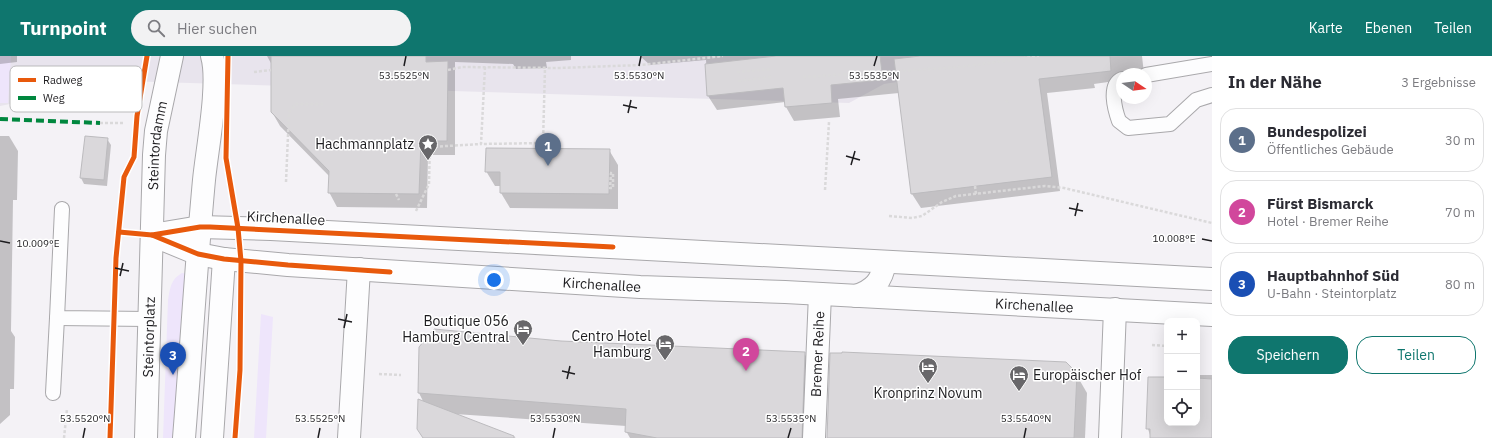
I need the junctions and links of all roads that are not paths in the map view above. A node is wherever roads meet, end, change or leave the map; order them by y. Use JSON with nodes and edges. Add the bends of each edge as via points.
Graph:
{"nodes":[{"id":1,"x":172,"y":56,"type":"edge"},
{"id":2,"x":212,"y":56,"type":"edge"},
{"id":3,"x":1212,"y":64,"type":"edge"},
{"id":4,"x":1152,"y":73,"type":"edge"},
{"id":5,"x":1116,"y":84,"type":"edge"},
{"id":6,"x":1212,"y":95,"type":"edge"},
{"id":7,"x":62,"y":209,"type":"dead end"},
{"id":8,"x":200,"y":227,"type":"junction"},
{"id":9,"x":152,"y":235,"type":"junction"},
{"id":10,"x":198,"y":254,"type":"junction"},
{"id":11,"x":224,"y":259,"type":"junction"},
{"id":12,"x":885,"y":262,"type":"junction"},
{"id":13,"x":359,"y":269,"type":"junction"},
{"id":14,"x":1212,"y":279,"type":"edge"},
{"id":15,"x":820,"y":294,"type":"junction"},
{"id":16,"x":856,"y":296,"type":"junction"},
{"id":17,"x":1115,"y":309,"type":"junction"},
{"id":18,"x":1212,"y":315,"type":"edge"},
{"id":19,"x":57,"y":318,"type":"junction"},
{"id":20,"x":148,"y":319,"type":"junction"},
{"id":21,"x":53,"y":393,"type":"dead end"},
{"id":22,"x":146,"y":438,"type":"edge"},
{"id":23,"x":184,"y":438,"type":"edge"},
{"id":24,"x":212,"y":438,"type":"edge"},
{"id":25,"x":349,"y":438,"type":"edge"},
{"id":26,"x":814,"y":438,"type":"edge"},
{"id":27,"x":1110,"y":438,"type":"edge"}],
"edges":[{"from":1,"to":9,"type":"street","name":"Steintordamm","via":[[156,131]]},
{"from":2,"to":8,"type":"street","via":[[215,65],[214,85]]},
{"from":3,"to":4,"type":"lane"},
{"from":5,"to":6,"type":"lane","via":[[1114,93],[1119,121],[1128,128],[1170,124],[1196,100]]},
{"from":7,"to":19,"type":"lane"},
{"from":8,"to":9,"type":"street","name":"Kirchenallee"},
{"from":8,"to":10,"type":"street"},
{"from":8,"to":12,"type":"street","name":"Kirchenallee"},
{"from":9,"to":10,"type":"street","name":"Kirchenallee"},
{"from":9,"to":20,"type":"street","name":"Steintorplatz"},
{"from":10,"to":11,"type":"street","name":"Kirchenallee"},
{"from":10,"to":23,"type":"street"},
{"from":11,"to":13,"type":"street","name":"Kirchenallee"},
{"from":11,"to":24,"type":"street"},
{"from":12,"to":14,"type":"street","name":"Kirchenallee"},
{"from":12,"to":16,"type":"street","name":"Kirchenallee","via":[[880,280],[873,288]]},
{"from":13,"to":15,"type":"street","name":"Kirchenallee","via":[[640,287]]},
{"from":13,"to":25,"type":"street"},
{"from":15,"to":16,"type":"street","name":"Kirchenallee"},
{"from":15,"to":26,"type":"street","name":"Bremer Reihe"},
{"from":16,"to":17,"type":"street","name":"Kirchenallee"},
{"from":17,"to":18,"type":"street","name":"Kirchenallee"},
{"from":17,"to":27,"type":"street"},
{"from":19,"to":20,"type":"lane"},
{"from":19,"to":21,"type":"lane"},
{"from":20,"to":22,"type":"street","name":"Steintorplatz"}]}
